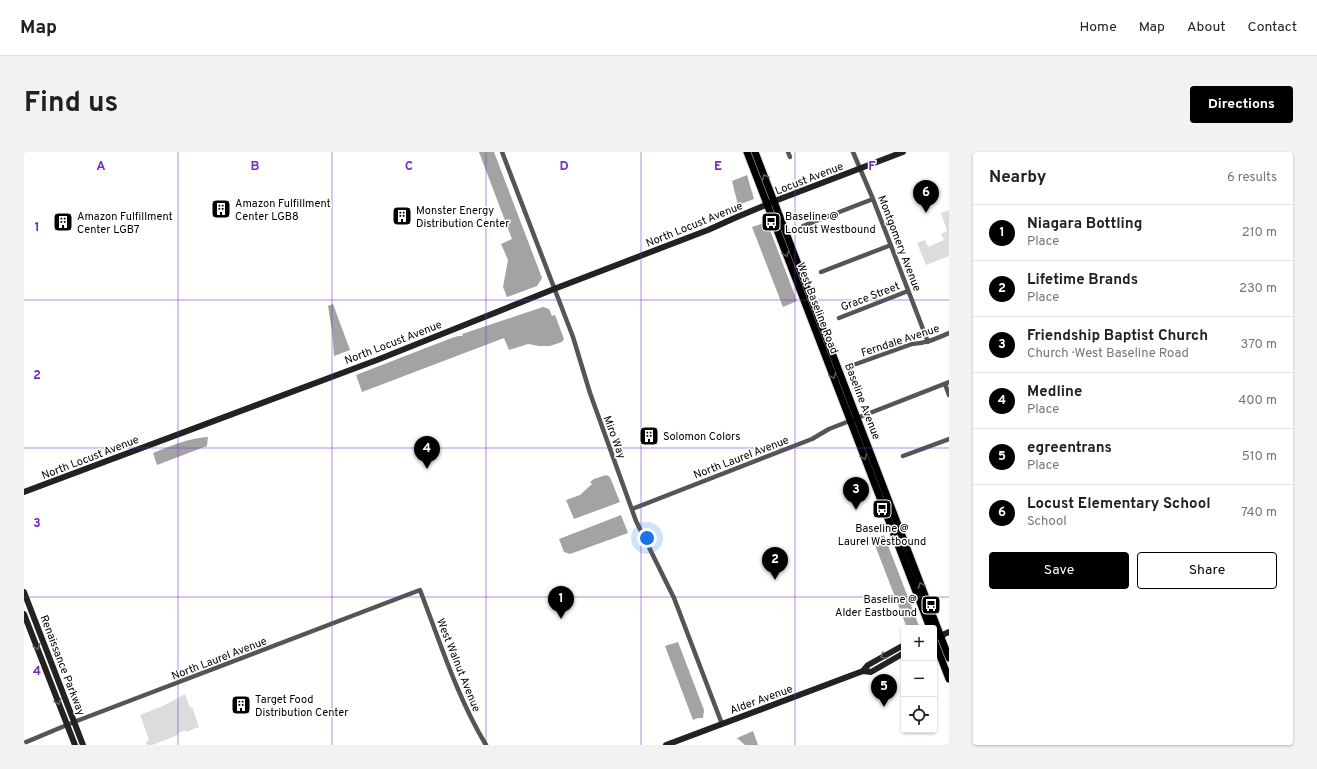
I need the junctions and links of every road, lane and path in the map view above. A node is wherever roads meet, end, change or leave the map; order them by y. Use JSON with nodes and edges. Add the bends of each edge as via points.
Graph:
{"nodes":[{"id":1,"x":502,"y":152,"type":"edge"},
{"id":2,"x":747,"y":152,"type":"edge"},
{"id":3,"x":755,"y":152,"type":"edge"},
{"id":4,"x":853,"y":152,"type":"edge"},
{"id":5,"x":903,"y":152,"type":"edge"},
{"id":6,"x":860,"y":169,"type":"junction"},
{"id":7,"x":873,"y":199,"type":"junction"},
{"id":8,"x":775,"y":202,"type":"junction"},
{"id":9,"x":767,"y":205,"type":"junction"},
{"id":10,"x":803,"y":226,"type":"dead end"},
{"id":11,"x":891,"y":245,"type":"junction"},
{"id":12,"x":821,"y":272,"type":"dead end"},
{"id":13,"x":554,"y":289,"type":"junction"},
{"id":14,"x":908,"y":291,"type":"junction"},
{"id":15,"x":839,"y":318,"type":"dead end"},
{"id":16,"x":949,"y":333,"type":"edge"},
{"id":17,"x":928,"y":342,"type":"junction"},
{"id":18,"x":856,"y":364,"type":"dead end"},
{"id":19,"x":947,"y":383,"type":"edge"},
{"id":20,"x":949,"y":395,"type":"edge"},
{"id":21,"x":854,"y":419,"type":"junction"},
{"id":22,"x":949,"y":439,"type":"edge"},
{"id":23,"x":903,"y":456,"type":"dead end"},
{"id":24,"x":24,"y":492,"type":"edge"},
{"id":25,"x":632,"y":509,"type":"junction"},
{"id":26,"x":420,"y":590,"type":"joint"},
{"id":27,"x":24,"y":592,"type":"edge"},
{"id":28,"x":24,"y":614,"type":"edge"},
{"id":29,"x":929,"y":625,"type":"edge"},
{"id":30,"x":933,"y":625,"type":"edge"},
{"id":31,"x":949,"y":632,"type":"edge"},
{"id":32,"x":937,"y":635,"type":"edge"},
{"id":33,"x":901,"y":647,"type":"edge"},
{"id":34,"x":937,"y":648,"type":"edge"},
{"id":35,"x":901,"y":655,"type":"edge"},
{"id":36,"x":949,"y":658,"type":"edge"},
{"id":37,"x":863,"y":671,"type":"junction"},
{"id":38,"x":949,"y":679,"type":"edge"},
{"id":39,"x":74,"y":722,"type":"junction"},
{"id":40,"x":722,"y":724,"type":"junction"},
{"id":41,"x":67,"y":725,"type":"junction"},
{"id":42,"x":24,"y":743,"type":"edge"},
{"id":43,"x":75,"y":745,"type":"edge"},
{"id":44,"x":83,"y":745,"type":"edge"},
{"id":45,"x":486,"y":745,"type":"edge"},
{"id":46,"x":666,"y":745,"type":"edge"}],
"edges":[{"from":1,"to":13,"type":"street","name":"Miro Way"},
{"from":2,"to":9,"type":"main road","name":"West Baseline Road"},
{"from":8,"to":3,"type":"main road","name":"Baseline Avenue","one_way":true},
{"from":4,"to":6,"type":"street","name":"Montgomery Avenue"},
{"from":5,"to":6,"type":"street","name":"Locust Avenue"},
{"from":6,"to":7,"type":"street","name":"Montgomery Avenue"},
{"from":6,"to":8,"type":"street","name":"Locust Avenue"},
{"from":7,"to":10,"type":"street"},
{"from":7,"to":11,"type":"street","name":"Montgomery Avenue"},
{"from":8,"to":9,"type":"street","name":"Locust Avenue"},
{"from":8,"to":21,"type":"main road","name":"Baseline Avenue"},
{"from":9,"to":13,"type":"street","name":"North Locust Avenue"},
{"from":9,"to":21,"type":"main road","name":"West Baseline Road","one_way":true},
{"from":11,"to":12,"type":"street"},
{"from":11,"to":14,"type":"street","name":"Montgomery Avenue"},
{"from":13,"to":24,"type":"street","name":"North Locust Avenue","via":[[377,360]]},
{"from":13,"to":25,"type":"street","name":"Miro Way"},
{"from":14,"to":15,"type":"street","name":"Grace Street"},
{"from":14,"to":17,"type":"street","name":"Montgomery Avenue"},
{"from":16,"to":17,"type":"street","name":"Ferndale Avenue"},
{"from":17,"to":18,"type":"street","name":"Ferndale Avenue","via":[[912,344]]},
{"from":19,"to":20,"type":"street"},
{"from":19,"to":21,"type":"street","name":"North Laurel Avenue"},
{"from":21,"to":25,"type":"street","name":"North Laurel Avenue","via":[[812,439]]},
{"from":21,"to":29,"type":"main road","name":"West Baseline Road","one_way":true},
{"from":30,"to":21,"type":"main road","name":"Baseline Avenue","one_way":true},
{"from":22,"to":23,"type":"street"},
{"from":25,"to":40,"type":"street","name":"Miro Way","via":[[674,598]]},
{"from":26,"to":39,"type":"street","name":"North Laurel Avenue"},
{"from":26,"to":45,"type":"street","name":"West Walnut Avenue","via":[[463,701]]},
{"from":27,"to":39,"type":"street","name":"Renaissance Parkway"},
{"from":28,"to":41,"type":"street","name":"Renaissance Parkway","one_way":true},
{"from":31,"to":32,"type":"street"},
{"from":32,"to":36,"type":"main road","name":"Baseline Avenue"},
{"from":33,"to":37,"type":"street","name":"Alder Avenue","one_way":true,"via":[[868,665]]},
{"from":34,"to":38,"type":"main road"},
{"from":35,"to":37,"type":"street","name":"Alder Avenue","via":[[871,672]]},
{"from":37,"to":40,"type":"street","name":"Alder Avenue"},
{"from":39,"to":41,"type":"street","name":"North Laurel Avenue"},
{"from":39,"to":44,"type":"street","name":"Renaissance Parkway"},
{"from":40,"to":46,"type":"street","name":"Alder Avenue"},
{"from":41,"to":42,"type":"street","name":"North Laurel Avenue"},
{"from":41,"to":43,"type":"street","name":"Renaissance Parkway"}]}
